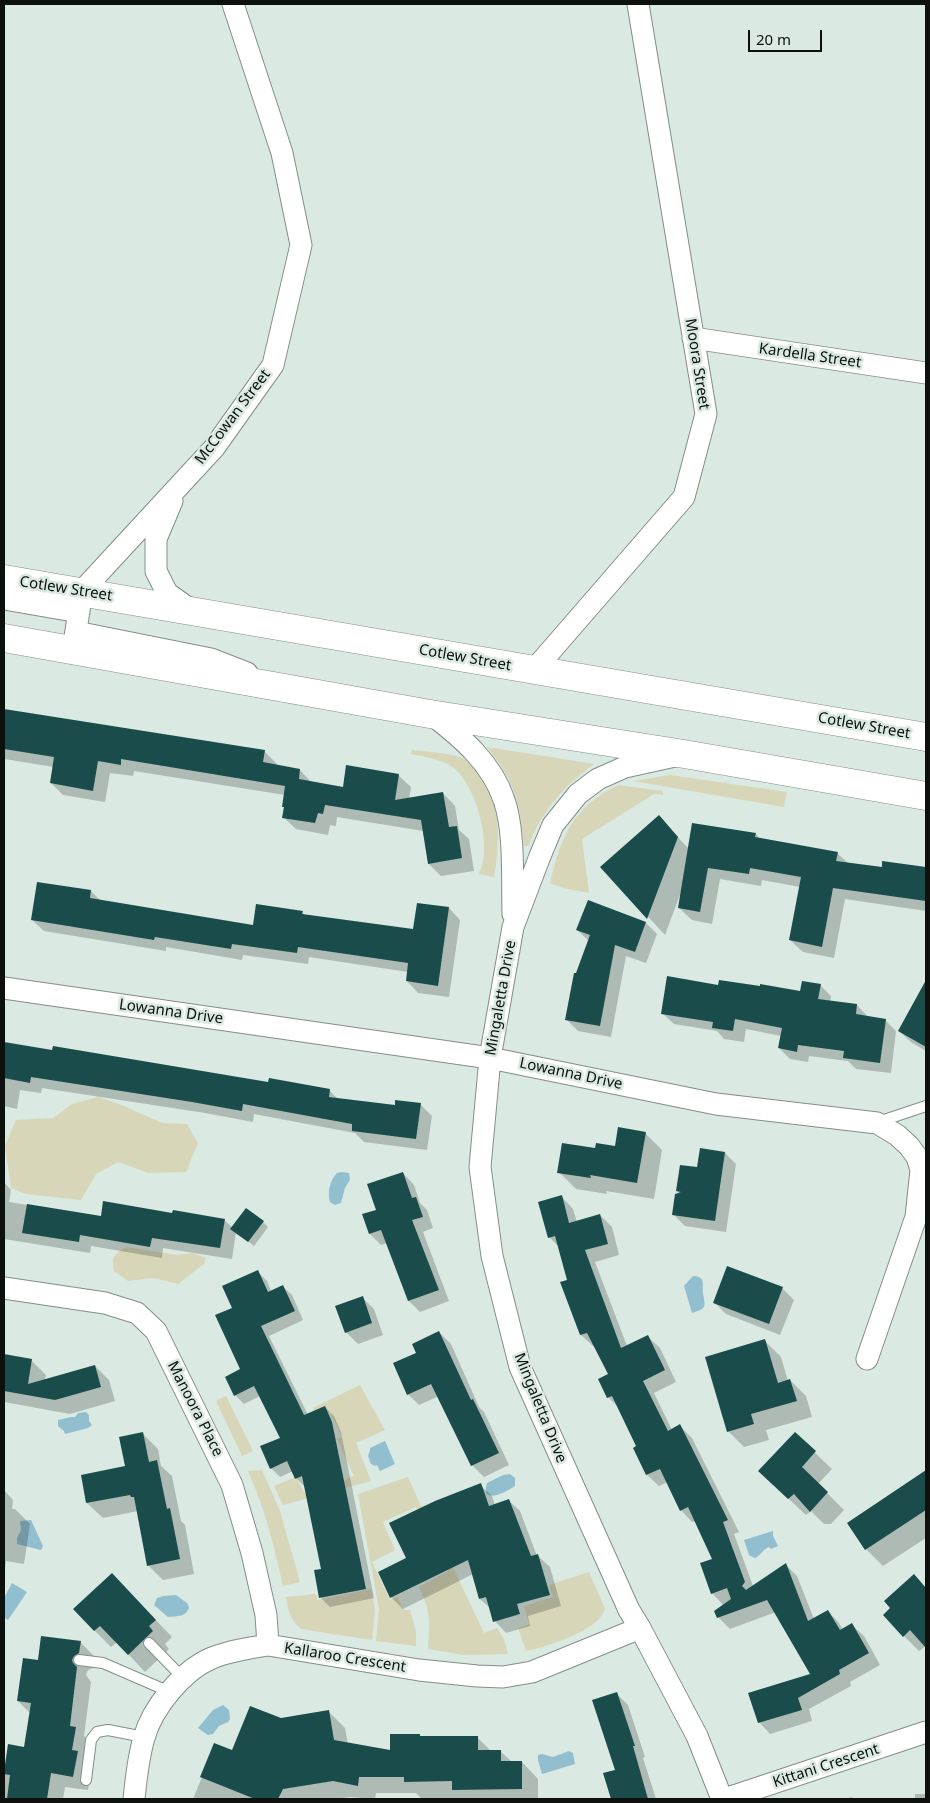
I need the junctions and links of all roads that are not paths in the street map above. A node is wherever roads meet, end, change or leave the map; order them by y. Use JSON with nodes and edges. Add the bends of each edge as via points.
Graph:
{"nodes":[{"id":1,"x":233,"y":4,"type":"edge"},
{"id":2,"x":638,"y":4,"type":"edge"},
{"id":3,"x":693,"y":338,"type":"junction"},
{"id":4,"x":926,"y":373,"type":"edge"},
{"id":5,"x":177,"y":488,"type":"junction"},
{"id":6,"x":4,"y":579,"type":"edge"},
{"id":7,"x":4,"y":599,"type":"edge"},
{"id":8,"x":192,"y":610,"type":"junction"},
{"id":9,"x":78,"y":621,"type":"junction"},
{"id":10,"x":4,"y":638,"type":"edge"},
{"id":11,"x":534,"y":670,"type":"junction"},
{"id":12,"x":430,"y":714,"type":"junction"},
{"id":13,"x":926,"y":737,"type":"edge"},
{"id":14,"x":684,"y":754,"type":"junction"},
{"id":15,"x":926,"y":796,"type":"edge"},
{"id":16,"x":513,"y":927,"type":"junction"},
{"id":17,"x":4,"y":988,"type":"edge"},
{"id":18,"x":490,"y":1058,"type":"junction"},
{"id":19,"x":926,"y":1106,"type":"edge"},
{"id":20,"x":877,"y":1123,"type":"junction"},
{"id":21,"x":923,"y":1182,"type":"edge"},
{"id":22,"x":4,"y":1288,"type":"edge"},
{"id":23,"x":868,"y":1358,"type":"dead end"},
{"id":24,"x":640,"y":1628,"type":"junction"},
{"id":25,"x":149,"y":1644,"type":"dead end"},
{"id":26,"x":268,"y":1645,"type":"junction"},
{"id":27,"x":79,"y":1660,"type":"dead end"},
{"id":28,"x":176,"y":1685,"type":"junction"},
{"id":29,"x":926,"y":1732,"type":"edge"},
{"id":30,"x":144,"y":1737,"type":"junction"},
{"id":31,"x":86,"y":1780,"type":"dead end"},
{"id":32,"x":134,"y":1799,"type":"edge"},
{"id":33,"x":724,"y":1799,"type":"edge"}],
"edges":[{"from":1,"to":5,"type":"street","name":"McCowan Street","via":[[282,153],[301,245],[273,364],[214,448]]},
{"from":2,"to":3,"type":"street","name":"Moora Street"},
{"from":3,"to":4,"type":"street","name":"Kardella Street"},
{"from":3,"to":11,"type":"street","name":"Moora Street","via":[[706,414],[684,497]]},
{"from":5,"to":8,"type":"street","via":[[156,539],[156,571],[167,593]]},
{"from":5,"to":9,"type":"street","name":"McCowan Street"},
{"from":6,"to":9,"type":"main road","name":"Cotlew Street"},
{"from":7,"to":9,"type":"street"},
{"from":8,"to":9,"type":"main road","name":"Cotlew Street"},
{"from":8,"to":11,"type":"main road","name":"Cotlew Street"},
{"from":9,"to":10,"type":"main road","name":"Cotlew Street"},
{"from":9,"to":12,"type":"main road","name":"Cotlew Street","via":[[280,686]]},
{"from":11,"to":13,"type":"main road","name":"Cotlew Street"},
{"from":12,"to":14,"type":"main road","name":"Cotlew Street"},
{"from":12,"to":16,"type":"street","name":"Mingaletta Drive","via":[[463,739],[488,769],[505,800],[511,835]]},
{"from":14,"to":15,"type":"main road","name":"Cotlew Street"},
{"from":14,"to":16,"type":"street","name":"Mingaletta Drive","via":[[625,767],[598,778],[578,794],[553,825]]},
{"from":16,"to":18,"type":"street","name":"Mingaletta Drive"},
{"from":17,"to":18,"type":"street","name":"Lowanna Drive"},
{"from":18,"to":20,"type":"street","name":"Lowanna Drive","via":[[716,1104]]},
{"from":18,"to":24,"type":"street","name":"Mingaletta Drive","via":[[480,1167],[492,1256],[520,1367]]},
{"from":19,"to":20,"type":"lane"},
{"from":20,"to":21,"type":"street","name":"Lowanna Drive","via":[[909,1146],[917,1157]]},
{"from":21,"to":23,"type":"street","name":"Lowanna Drive","via":[[916,1217]]},
{"from":22,"to":26,"type":"street","name":"Manoora Place","via":[[105,1303],[137,1313],[156,1331],[232,1485],[266,1615]]},
{"from":24,"to":26,"type":"street","name":"Kallaroo Crescent","via":[[532,1672],[503,1677],[419,1670]]},
{"from":24,"to":33,"type":"street","name":"Mingaletta Drive","via":[[697,1736]]},
{"from":25,"to":28,"type":"lane"},
{"from":26,"to":28,"type":"street","name":"Kallaroo Crescent","via":[[211,1658]]},
{"from":27,"to":28,"type":"lane","via":[[102,1663]]},
{"from":28,"to":30,"type":"street","name":"Kallaroo Crescent","via":[[160,1705]]},
{"from":29,"to":33,"type":"street","name":"Kittani Crescent"},
{"from":30,"to":31,"type":"lane","via":[[108,1730],[97,1732],[91,1740]]},
{"from":30,"to":32,"type":"street","name":"Kallaroo Crescent"}]}
